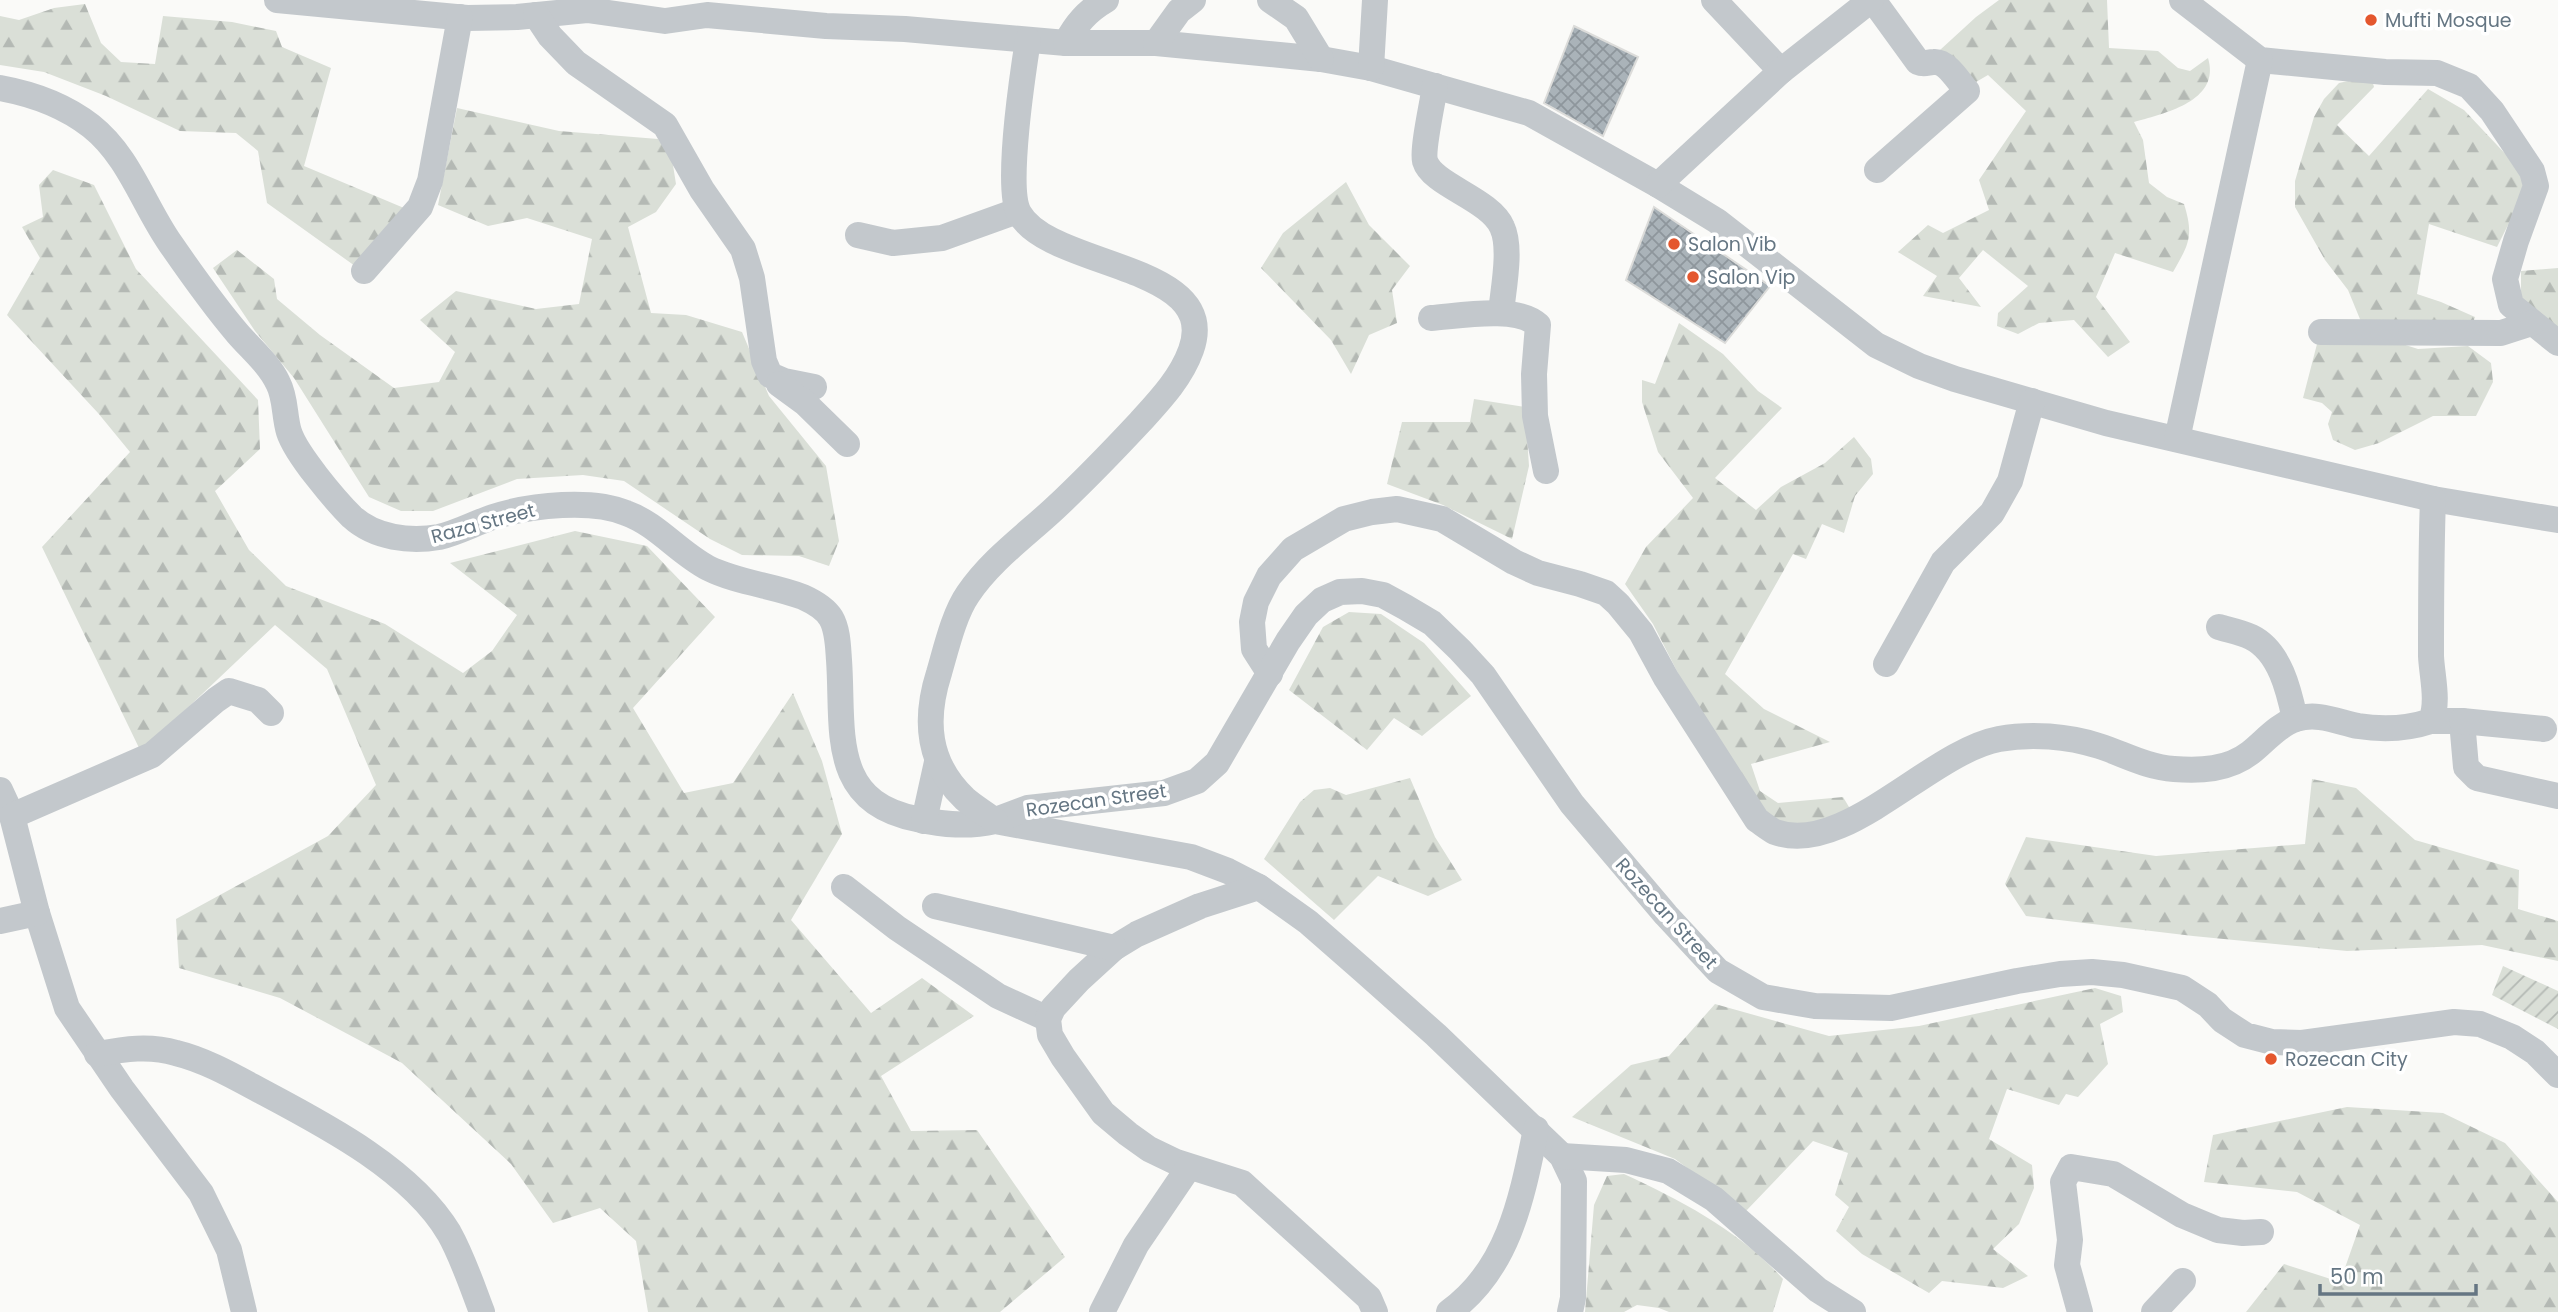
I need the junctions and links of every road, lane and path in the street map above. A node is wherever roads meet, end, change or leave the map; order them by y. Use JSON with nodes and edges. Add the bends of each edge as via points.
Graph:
{"nodes":[{"id":1,"x":277,"y":0,"type":"edge"},
{"id":2,"x":684,"y":0,"type":"edge"},
{"id":3,"x":1106,"y":0,"type":"edge"},
{"id":4,"x":1192,"y":0,"type":"edge"},
{"id":5,"x":1270,"y":0,"type":"edge"},
{"id":6,"x":1375,"y":0,"type":"edge"},
{"id":7,"x":1714,"y":0,"type":"edge"},
{"id":8,"x":1872,"y":0,"type":"edge"},
{"id":9,"x":2182,"y":0,"type":"edge"},
{"id":10,"x":537,"y":15,"type":"junction"},
{"id":11,"x":707,"y":15,"type":"junction"},
{"id":12,"x":460,"y":17,"type":"junction"},
{"id":13,"x":1028,"y":40,"type":"junction"},
{"id":14,"x":1066,"y":43,"type":"junction"},
{"id":15,"x":1156,"y":43,"type":"junction"},
{"id":16,"x":1321,"y":59,"type":"junction"},
{"id":17,"x":2259,"y":60,"type":"junction"},
{"id":18,"x":1371,"y":68,"type":"junction"},
{"id":19,"x":1781,"y":71,"type":"junction"},
{"id":20,"x":1435,"y":86,"type":"junction"},
{"id":21,"x":0,"y":88,"type":"edge"},
{"id":22,"x":1877,"y":170,"type":"dead end"},
{"id":23,"x":1658,"y":185,"type":"junction"},
{"id":24,"x":1017,"y":211,"type":"junction"},
{"id":25,"x":858,"y":236,"type":"dead end"},
{"id":26,"x":364,"y":271,"type":"dead end"},
{"id":27,"x":1501,"y":313,"type":"junction"},
{"id":28,"x":1431,"y":318,"type":"dead end"},
{"id":29,"x":2532,"y":323,"type":"junction"},
{"id":30,"x":2321,"y":332,"type":"dead end"},
{"id":31,"x":2558,"y":343,"type":"edge"},
{"id":32,"x":770,"y":375,"type":"junction"},
{"id":33,"x":814,"y":387,"type":"dead end"},
{"id":34,"x":2032,"y":401,"type":"junction"},
{"id":35,"x":2177,"y":439,"type":"junction"},
{"id":36,"x":847,"y":444,"type":"dead end"},
{"id":37,"x":1546,"y":471,"type":"dead end"},
{"id":38,"x":2433,"y":499,"type":"junction"},
{"id":39,"x":2558,"y":520,"type":"edge"},
{"id":40,"x":2219,"y":626,"type":"dead end"},
{"id":41,"x":1885,"y":664,"type":"dead end"},
{"id":42,"x":1270,"y":674,"type":"junction"},
{"id":43,"x":271,"y":713,"type":"dead end"},
{"id":44,"x":2295,"y":719,"type":"junction"},
{"id":45,"x":2431,"y":720,"type":"junction"},
{"id":46,"x":2462,"y":721,"type":"junction"},
{"id":47,"x":2544,"y":729,"type":"dead end"},
{"id":48,"x":937,"y":762,"type":"junction"},
{"id":49,"x":0,"y":790,"type":"edge"},
{"id":50,"x":2558,"y":796,"type":"edge"},
{"id":51,"x":12,"y":816,"type":"junction"},
{"id":52,"x":924,"y":821,"type":"junction"},
{"id":53,"x":995,"y":821,"type":"junction"},
{"id":54,"x":844,"y":887,"type":"dead end"},
{"id":55,"x":1259,"y":887,"type":"junction"},
{"id":56,"x":936,"y":906,"type":"dead end"},
{"id":57,"x":37,"y":914,"type":"junction"},
{"id":58,"x":0,"y":921,"type":"edge"},
{"id":59,"x":1114,"y":947,"type":"junction"},
{"id":60,"x":1048,"y":1019,"type":"junction"},
{"id":61,"x":97,"y":1054,"type":"junction"},
{"id":62,"x":2558,"y":1075,"type":"edge"},
{"id":63,"x":1536,"y":1129,"type":"junction"},
{"id":64,"x":1562,"y":1156,"type":"junction"},
{"id":65,"x":1189,"y":1167,"type":"junction"},
{"id":66,"x":2261,"y":1232,"type":"dead end"},
{"id":67,"x":2183,"y":1281,"type":"dead end"},
{"id":68,"x":244,"y":1312,"type":"edge"},
{"id":69,"x":482,"y":1312,"type":"edge"},
{"id":70,"x":1102,"y":1312,"type":"edge"},
{"id":71,"x":1375,"y":1312,"type":"edge"},
{"id":72,"x":1449,"y":1312,"type":"edge"},
{"id":73,"x":1570,"y":1312,"type":"edge"},
{"id":74,"x":1853,"y":1312,"type":"edge"},
{"id":75,"x":2080,"y":1312,"type":"edge"},
{"id":76,"x":2154,"y":1312,"type":"edge"}],
"edges":[{"from":1,"to":12,"type":"street"},
{"from":2,"to":11,"type":"street"},
{"from":3,"to":14,"type":"street","via":[[1077,24]]},
{"from":4,"to":15,"type":"street"},
{"from":5,"to":16,"type":"street","via":[[1296,18]]},
{"from":6,"to":18,"type":"street"},
{"from":7,"to":19,"type":"street"},
{"from":8,"to":19,"type":"street"},
{"from":8,"to":22,"type":"street","via":[[1918,61],[1943,64],[1967,91]]},
{"from":9,"to":17,"type":"street"},
{"from":10,"to":11,"type":"street","via":[[587,10],[665,21]]},
{"from":10,"to":12,"type":"street"},
{"from":10,"to":32,"type":"street","via":[[576,63],[645,110],[670,133],[743,249]]},
{"from":11,"to":13,"type":"street"},
{"from":12,"to":26,"type":"street","via":[[430,181],[420,207]]},
{"from":13,"to":14,"type":"street"},
{"from":13,"to":24,"type":"street","via":[[1013,173]]},
{"from":14,"to":15,"type":"street"},
{"from":15,"to":16,"type":"street"},
{"from":16,"to":18,"type":"street"},
{"from":17,"to":29,"type":"street","via":[[2437,74],[2469,86],[2492,111],[2532,172],[2536,186],[2505,279],[2511,305]]},
{"from":17,"to":35,"type":"street"},
{"from":18,"to":20,"type":"street"},
{"from":19,"to":23,"type":"street"},
{"from":20,"to":23,"type":"street","via":[[1529,113]]},
{"from":20,"to":27,"type":"street","via":[[1424,159],[1430,171],[1493,214],[1503,228]]},
{"from":21,"to":52,"type":"street","name":"Raza Street","via":[[44,98],[91,126],[111,146],[171,246],[268,366],[280,386],[289,433],[298,451],[354,519],[376,532],[415,539],[442,536],[535,508],[600,507],[625,512],[648,524],[710,569],[820,606],[831,619],[838,642],[846,764],[880,807]]},
{"from":23,"to":34,"type":"street","via":[[1717,221],[1877,345],[1942,375]]},
{"from":24,"to":25,"type":"street","via":[[942,238],[893,243]]},
{"from":24,"to":48,"type":"street","via":[[1048,240],[1164,285],[1188,305],[1196,325],[1193,346],[1184,368],[1156,405],[1056,508],[986,570],[966,597],[929,713]]},
{"from":27,"to":28,"type":"street"},
{"from":27,"to":37,"type":"street","via":[[1532,319],[1538,325],[1535,416]]},
{"from":29,"to":30,"type":"street","via":[[2501,333]]},
{"from":29,"to":31,"type":"street"},
{"from":32,"to":33,"type":"street"},
{"from":32,"to":36,"type":"street"},
{"from":34,"to":35,"type":"street"},
{"from":34,"to":41,"type":"street","via":[[2010,481],[1992,513],[1943,562]]},
{"from":35,"to":38,"type":"street"},
{"from":38,"to":39,"type":"street"},
{"from":38,"to":45,"type":"street","via":[[2435,710]]},
{"from":40,"to":44,"type":"street","via":[[2252,637],[2266,649],[2278,666]]},
{"from":42,"to":44,"type":"street","via":[[1254,649],[1252,622],[1269,576],[1293,549],[1344,519],[1397,509],[1441,519],[1538,573],[1606,593],[1641,632],[1744,802],[1773,831],[1815,834],[1843,824],[1948,759],[2000,738],[2072,739],[2146,765],[2206,770],[2248,755]]},
{"from":42,"to":53,"type":"street","name":"Rozecan Street","via":[[1217,763],[1197,780],[1140,797],[1028,808]]},
{"from":42,"to":62,"type":"street","name":"Rozecan Street","via":[[1306,614],[1340,592],[1362,590],[1382,595],[1432,623],[1483,675],[1572,804],[1666,915],[1718,971],[1763,997],[1825,1007],[1891,1008],[2060,974],[2123,975],[2182,988],[2245,1035],[2272,1041],[2302,1043],[2454,1021],[2480,1024],[2535,1052]]},
{"from":43,"to":51,"type":"street","via":[[258,700],[229,691],[152,755]]},
{"from":44,"to":45,"type":"street","via":[[2332,718],[2392,730]]},
{"from":45,"to":46,"type":"street"},
{"from":46,"to":47,"type":"street"},
{"from":46,"to":50,"type":"street","via":[[2466,767],[2477,778]]},
{"from":48,"to":52,"type":"street"},
{"from":48,"to":53,"type":"street","via":[[966,800]]},
{"from":49,"to":51,"type":"street"},
{"from":51,"to":57,"type":"street"},
{"from":52,"to":53,"type":"street","name":"Raza Street","via":[[975,825]]},
{"from":53,"to":55,"type":"street","via":[[1191,857]]},
{"from":54,"to":60,"type":"street","via":[[998,996]]},
{"from":55,"to":59,"type":"street","via":[[1200,906]]},
{"from":55,"to":63,"type":"street","via":[[1308,922]]},
{"from":56,"to":59,"type":"street"},
{"from":57,"to":58,"type":"street"},
{"from":57,"to":61,"type":"street","via":[[67,1008]]},
{"from":59,"to":60,"type":"street","via":[[1053,1007]]},
{"from":60,"to":65,"type":"street","via":[[1050,1035],[1103,1113],[1149,1149]]},
{"from":61,"to":68,"type":"street","via":[[201,1193],[229,1250]]},
{"from":61,"to":69,"type":"street","via":[[141,1046],[177,1053],[286,1104],[382,1162],[419,1196],[448,1233]]},
{"from":63,"to":64,"type":"street"},
{"from":63,"to":72,"type":"street","via":[[1510,1234],[1480,1282]]},
{"from":64,"to":73,"type":"street","via":[[1574,1181]]},
{"from":64,"to":74,"type":"street","via":[[1626,1160],[1668,1171],[1714,1199],[1818,1290]]},
{"from":65,"to":70,"type":"street","via":[[1136,1245]]},
{"from":65,"to":71,"type":"street","via":[[1223,1176],[1255,1194],[1369,1298]]},
{"from":66,"to":75,"type":"street","via":[[2218,1230],[2182,1215],[2113,1174],[2071,1167],[2063,1182],[2070,1240],[2067,1265]]},
{"from":67,"to":76,"type":"street"}]}
